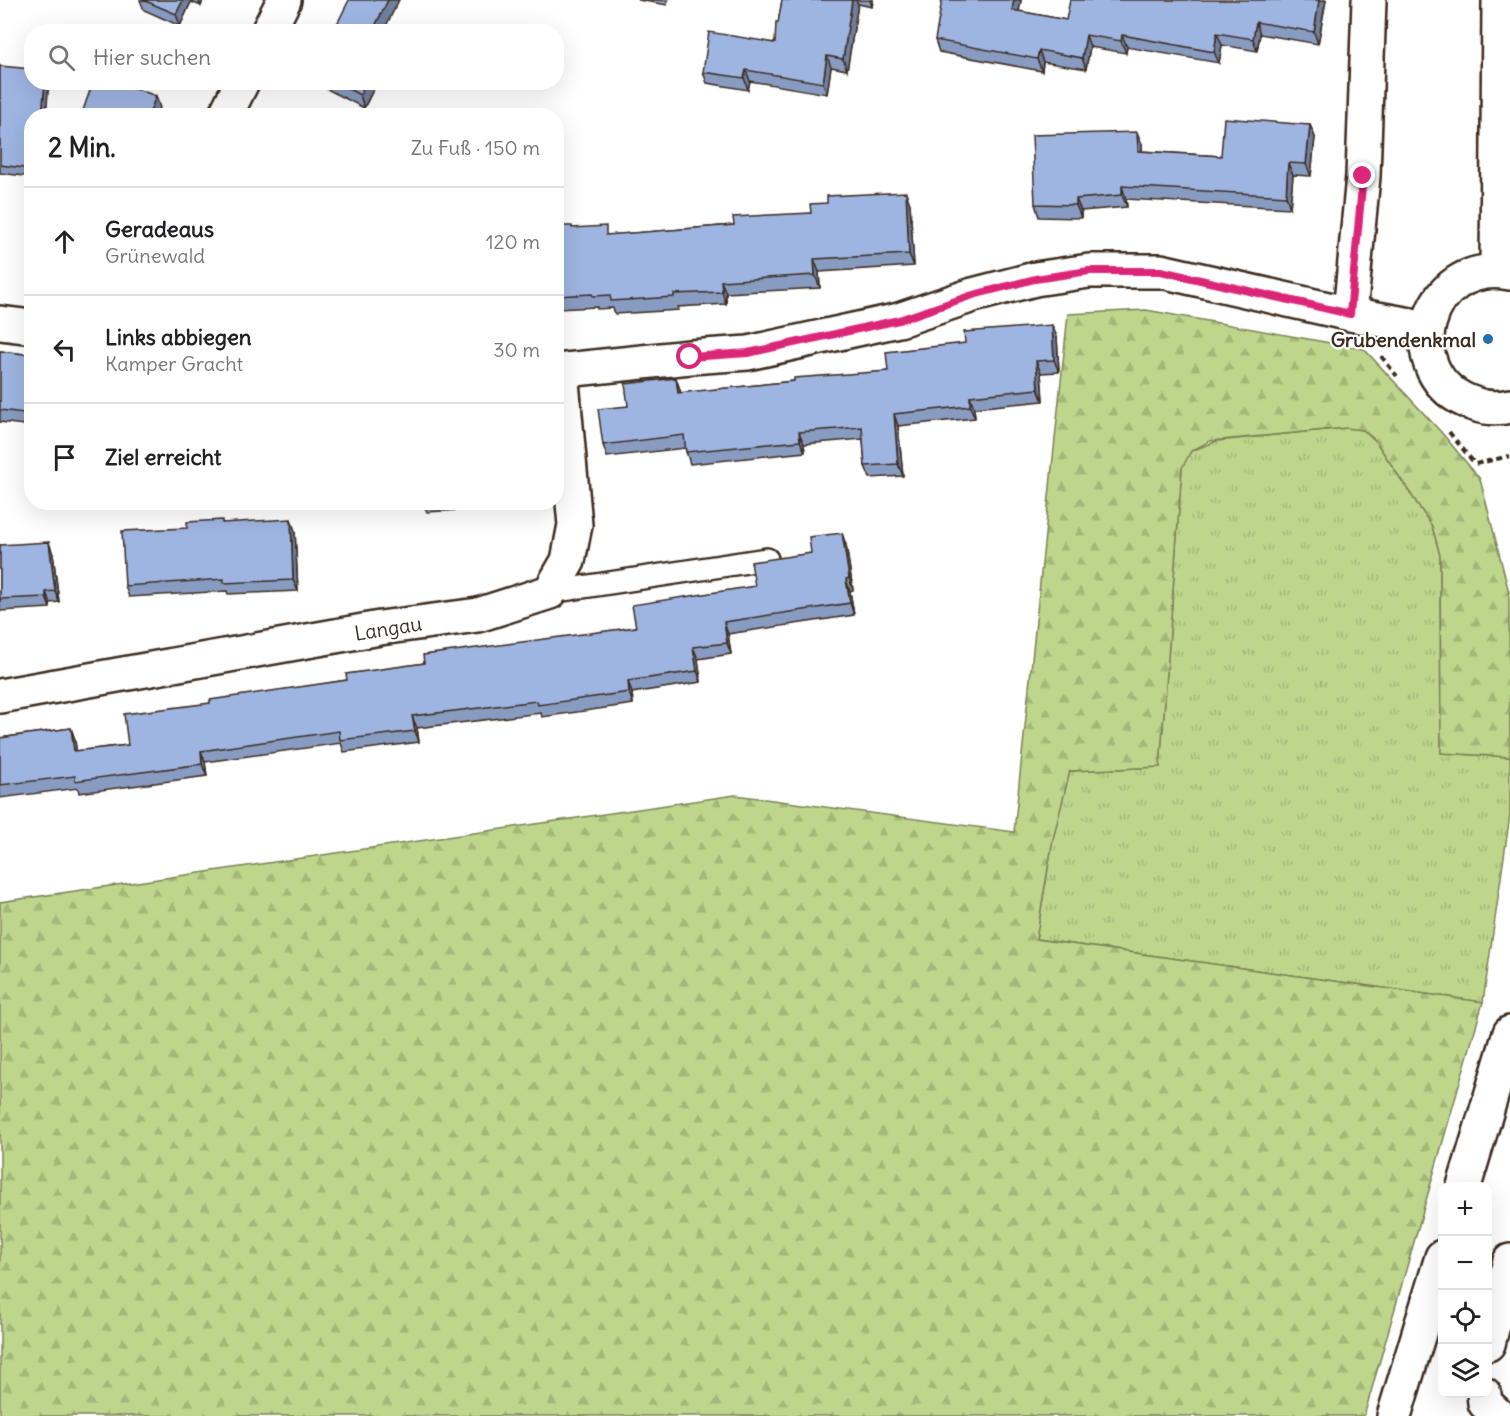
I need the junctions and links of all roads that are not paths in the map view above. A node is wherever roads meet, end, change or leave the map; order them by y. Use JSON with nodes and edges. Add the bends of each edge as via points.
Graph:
{"nodes":[{"id":1,"x":284,"y":0,"type":"edge"},
{"id":2,"x":1370,"y":0,"type":"edge"},
{"id":3,"x":1499,"y":0,"type":"edge"},
{"id":4,"x":272,"y":24,"type":"edge"},
{"id":5,"x":238,"y":90,"type":"edge"},
{"id":6,"x":229,"y":108,"type":"edge"},
{"id":7,"x":1504,"y":271,"type":"edge"},
{"id":8,"x":1350,"y":314,"type":"junction"},
{"id":9,"x":0,"y":323,"type":"edge"},
{"id":10,"x":24,"y":326,"type":"edge"},
{"id":11,"x":1427,"y":328,"type":"junction"},
{"id":12,"x":564,"y":370,"type":"edge"},
{"id":13,"x":1509,"y":413,"type":"edge"},
{"id":14,"x":564,"y":419,"type":"edge"},
{"id":15,"x":767,"y":559,"type":"edge"},
{"id":16,"x":550,"y":592,"type":"junction"},
{"id":17,"x":0,"y":696,"type":"edge"},
{"id":18,"x":1510,"y":1033,"type":"edge"},
{"id":19,"x":1465,"y":1182,"type":"edge"},
{"id":20,"x":1510,"y":1261,"type":"edge"},
{"id":21,"x":1438,"y":1273,"type":"edge"},
{"id":22,"x":1492,"y":1329,"type":"edge"},
{"id":23,"x":1484,"y":1398,"type":"edge"},
{"id":24,"x":1394,"y":1416,"type":"edge"},
{"id":25,"x":1498,"y":1416,"type":"edge"}],
"edges":[{"from":1,"to":4,"type":"street"},
{"from":2,"to":8,"type":"street","via":[[1363,176]]},
{"from":3,"to":7,"type":"street"},
{"from":5,"to":6,"type":"street"},
{"from":7,"to":11,"type":"street","via":[[1478,272],[1459,280],[1444,292]]},
{"from":8,"to":11,"type":"street"},
{"from":8,"to":12,"type":"street","via":[[1161,271],[1089,271],[1035,279],[899,320],[748,353]]},
{"from":9,"to":10,"type":"street"},
{"from":11,"to":13,"type":"street","via":[[1427,350],[1433,371],[1446,388],[1464,400]]},
{"from":14,"to":16,"type":"street","via":[[575,525],[568,561]]},
{"from":15,"to":16,"type":"lane"},
{"from":16,"to":17,"type":"street","name":"Langau","via":[[478,615],[380,628]]},
{"from":18,"to":19,"type":"street"},
{"from":20,"to":22,"type":"street"},
{"from":21,"to":24,"type":"street"},
{"from":23,"to":25,"type":"street"}]}
